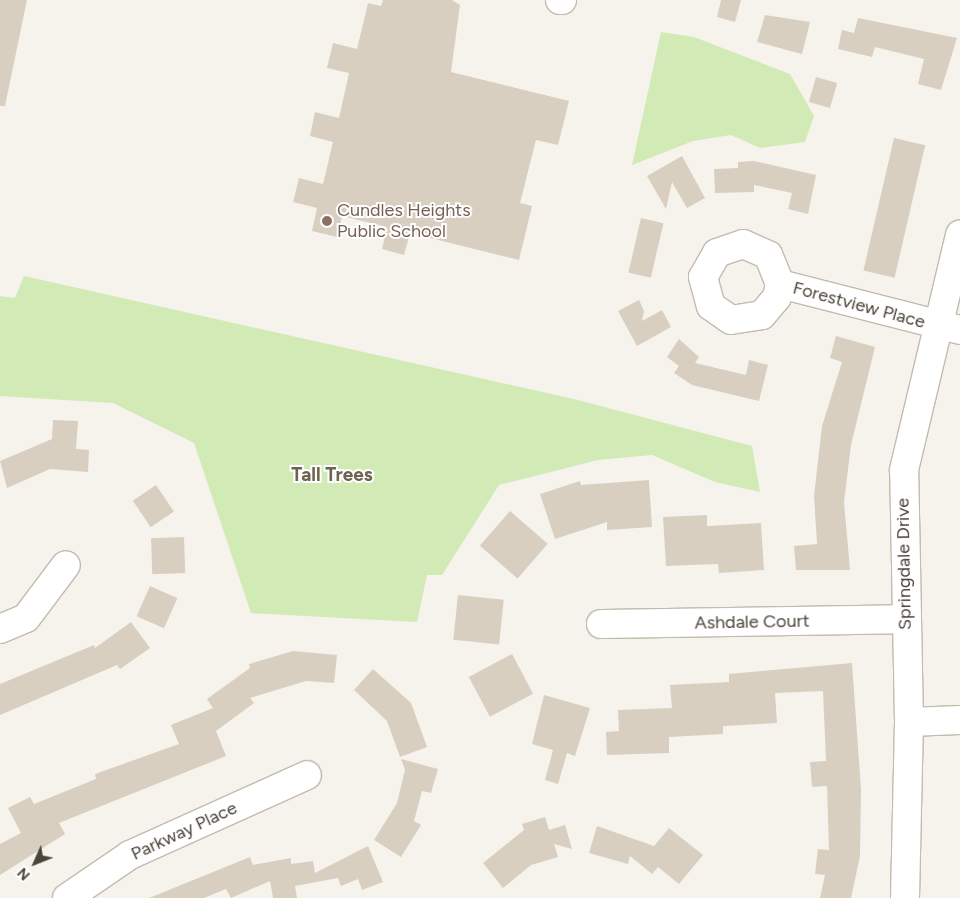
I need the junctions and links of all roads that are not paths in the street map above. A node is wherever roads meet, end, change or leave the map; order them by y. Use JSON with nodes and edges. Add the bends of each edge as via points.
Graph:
{"nodes":[{"id":1,"x":960,"y":235,"type":"edge"},
{"id":2,"x":780,"y":284,"type":"dead end"},
{"id":3,"x":949,"y":327,"type":"edge"},
{"id":4,"x":66,"y":565,"type":"dead end"},
{"id":5,"x":904,"y":619,"type":"junction"},
{"id":6,"x":601,"y":624,"type":"dead end"},
{"id":7,"x":0,"y":629,"type":"edge"},
{"id":8,"x":960,"y":720,"type":"edge"},
{"id":9,"x":909,"y":722,"type":"junction"},
{"id":10,"x":307,"y":775,"type":"dead end"},
{"id":11,"x":67,"y":898,"type":"edge"},
{"id":12,"x":905,"y":898,"type":"edge"}],
"edges":[{"from":1,"to":3,"type":"street","name":"Springdale Drive"},
{"from":2,"to":3,"type":"street","name":"Forestview Place"},
{"from":3,"to":5,"type":"street","name":"Springdale Drive","via":[[904,470]]},
{"from":4,"to":7,"type":"street","via":[[26,618]]},
{"from":5,"to":6,"type":"street","name":"Ashdale Court"},
{"from":5,"to":9,"type":"street","name":"Springdale Drive"},
{"from":8,"to":9,"type":"street"},
{"from":9,"to":12,"type":"street","name":"Springdale Drive"},
{"from":10,"to":11,"type":"street","name":"Parkway Place","via":[[130,854]]}]}
